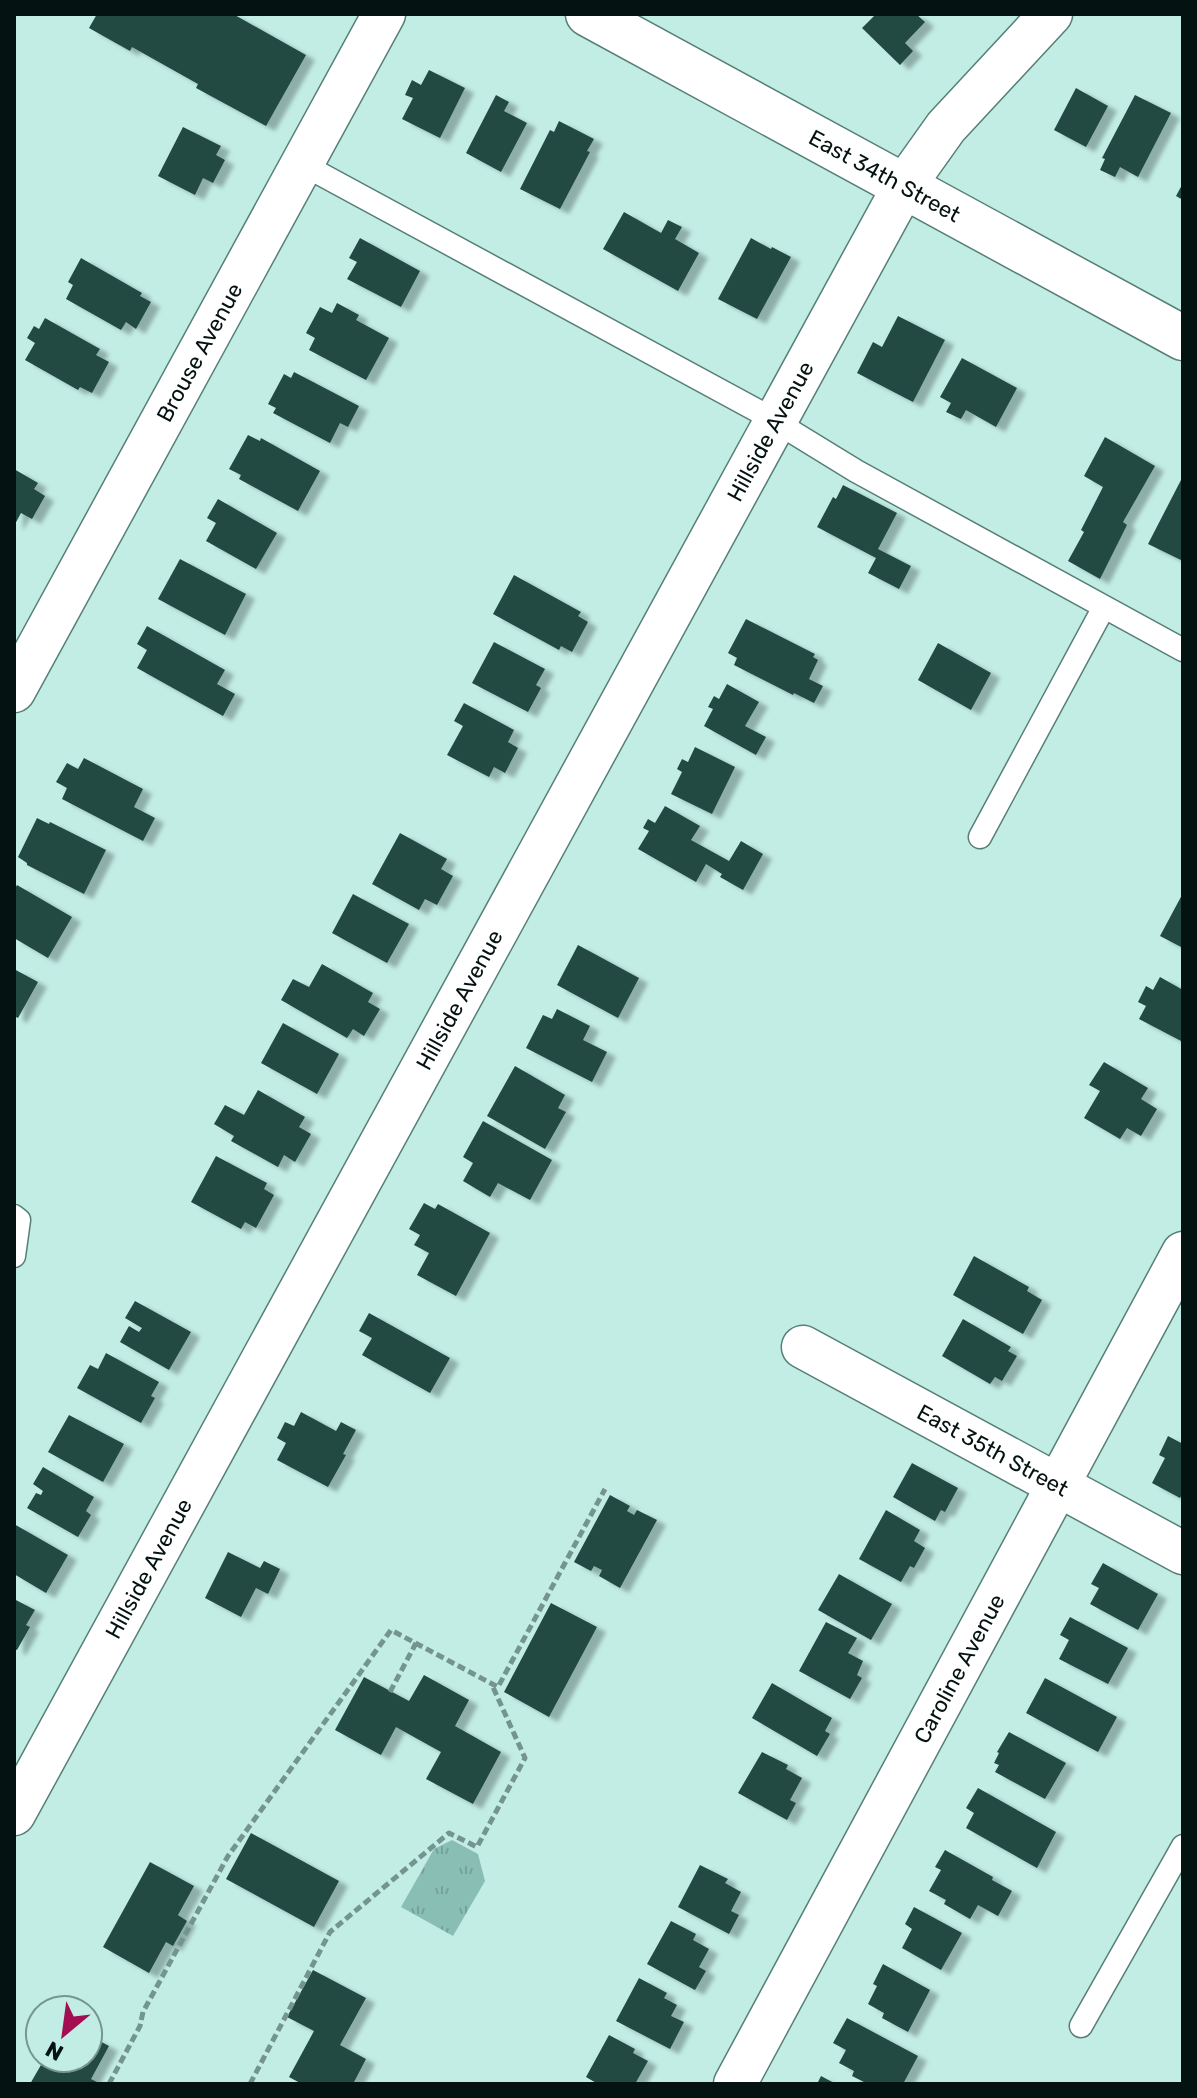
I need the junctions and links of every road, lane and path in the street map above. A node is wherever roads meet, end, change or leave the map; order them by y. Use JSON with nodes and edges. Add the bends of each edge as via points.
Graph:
{"nodes":[{"id":1,"x":384,"y":14,"type":"edge"},
{"id":2,"x":588,"y":14,"type":"edge"},
{"id":3,"x":1051,"y":14,"type":"edge"},
{"id":4,"x":302,"y":164,"type":"junction"},
{"id":5,"x":904,"y":186,"type":"junction"},
{"id":6,"x":1183,"y":338,"type":"edge"},
{"id":7,"x":777,"y":421,"type":"junction"},
{"id":8,"x":1104,"y":607,"type":"junction"},
{"id":9,"x":1183,"y":650,"type":"edge"},
{"id":10,"x":14,"y":691,"type":"edge"},
{"id":11,"x":980,"y":837,"type":"dead end"},
{"id":12,"x":14,"y":1216,"type":"edge"},
{"id":13,"x":1183,"y":1253,"type":"edge"},
{"id":14,"x":14,"y":1256,"type":"edge"},
{"id":15,"x":803,"y":1347,"type":"dead end"},
{"id":16,"x":1058,"y":1485,"type":"junction"},
{"id":17,"x":605,"y":1489,"type":"dead end"},
{"id":18,"x":1183,"y":1553,"type":"edge"},
{"id":19,"x":416,"y":1643,"type":"junction"},
{"id":20,"x":492,"y":1684,"type":"junction"},
{"id":21,"x":390,"y":1692,"type":"dead end"},
{"id":22,"x":14,"y":1814,"type":"edge"},
{"id":23,"x":1183,"y":1846,"type":"edge"},
{"id":24,"x":1081,"y":2026,"type":"dead end"},
{"id":25,"x":109,"y":2084,"type":"edge"},
{"id":26,"x":250,"y":2084,"type":"edge"},
{"id":27,"x":735,"y":2084,"type":"edge"}],
"edges":[{"from":1,"to":4,"type":"street","name":"Brouse Avenue"},
{"from":2,"to":5,"type":"main road","name":"East 34th Street"},
{"from":3,"to":5,"type":"street","name":"Hillside Avenue","via":[[946,127]]},
{"from":4,"to":7,"type":"lane"},
{"from":4,"to":10,"type":"street","name":"Brouse Avenue"},
{"from":5,"to":6,"type":"main road","name":"East 34th Street"},
{"from":5,"to":7,"type":"street","name":"Hillside Avenue"},
{"from":7,"to":8,"type":"lane","via":[[856,471]]},
{"from":7,"to":22,"type":"street","name":"Hillside Avenue"},
{"from":8,"to":9,"type":"lane"},
{"from":8,"to":11,"type":"lane"},
{"from":12,"to":14,"type":"lane","via":[[19,1220]]},
{"from":13,"to":16,"type":"street","name":"Caroline Avenue"},
{"from":15,"to":16,"type":"street","name":"East 35th Street"},
{"from":16,"to":18,"type":"street","name":"East 35th Street"},
{"from":16,"to":27,"type":"street","name":"Caroline Avenue"},
{"from":17,"to":20,"type":"path","via":[[498,1687]]},
{"from":19,"to":20,"type":"path"},
{"from":19,"to":21,"type":"path"},
{"from":19,"to":25,"type":"path","via":[[391,1630],[228,1856]]},
{"from":20,"to":26,"type":"path","via":[[525,1758],[477,1847],[449,1833],[330,1932]]},
{"from":23,"to":24,"type":"lane"}]}
